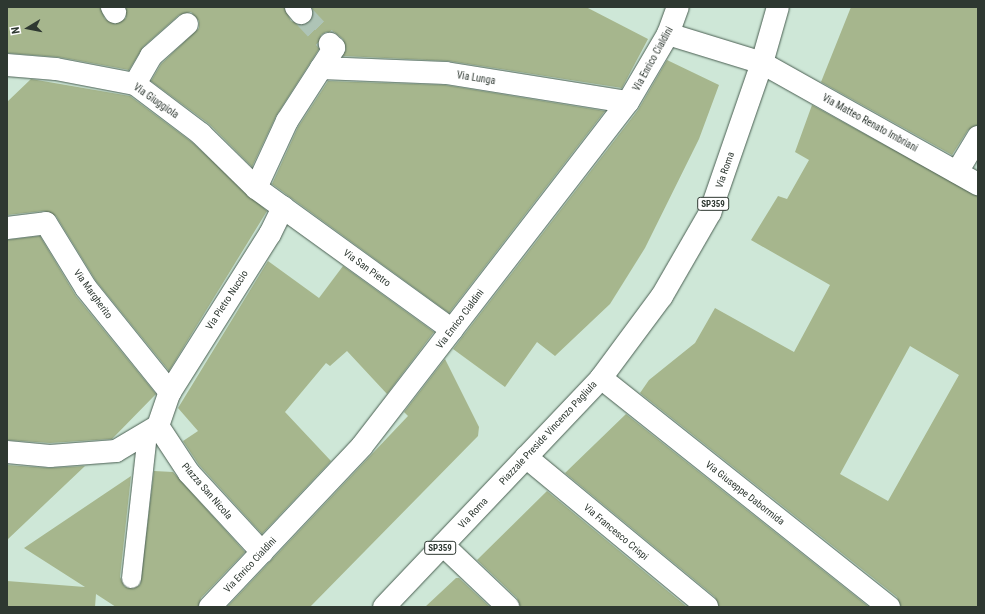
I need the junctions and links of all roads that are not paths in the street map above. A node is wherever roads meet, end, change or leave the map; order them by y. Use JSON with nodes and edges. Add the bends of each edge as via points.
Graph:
{"nodes":[{"id":1,"x":678,"y":7,"type":"edge"},
{"id":2,"x":778,"y":7,"type":"edge"},
{"id":3,"x":187,"y":24,"type":"dead end"},
{"id":4,"x":668,"y":34,"type":"junction"},
{"id":5,"x":330,"y":44,"type":"dead end"},
{"id":6,"x":762,"y":64,"type":"junction"},
{"id":7,"x":7,"y":66,"type":"edge"},
{"id":8,"x":321,"y":68,"type":"junction"},
{"id":9,"x":135,"y":84,"type":"junction"},
{"id":10,"x":628,"y":102,"type":"junction"},
{"id":11,"x":978,"y":136,"type":"edge"},
{"id":12,"x":957,"y":172,"type":"junction"},
{"id":13,"x":978,"y":184,"type":"edge"},
{"id":14,"x":256,"y":188,"type":"junction"},
{"id":15,"x":283,"y":207,"type":"junction"},
{"id":16,"x":7,"y":228,"type":"edge"},
{"id":17,"x":452,"y":330,"type":"junction"},
{"id":18,"x":601,"y":378,"type":"junction"},
{"id":19,"x":170,"y":392,"type":"junction"},
{"id":20,"x":152,"y":429,"type":"junction"},
{"id":21,"x":7,"y":452,"type":"edge"},
{"id":22,"x":526,"y":457,"type":"junction"},
{"id":23,"x":496,"y":488,"type":"joint"},
{"id":24,"x":443,"y":545,"type":"junction"},
{"id":25,"x":262,"y":552,"type":"junction"},
{"id":26,"x":131,"y":578,"type":"dead end"},
{"id":27,"x":210,"y":607,"type":"edge"},
{"id":28,"x":384,"y":607,"type":"edge"},
{"id":29,"x":508,"y":607,"type":"edge"},
{"id":30,"x":707,"y":607,"type":"edge"},
{"id":31,"x":889,"y":607,"type":"edge"}],
"edges":[{"from":1,"to":4,"type":"street","name":"Via Enrico Cialdini"},
{"from":2,"to":6,"type":"street","name":"Via Roma","number":"SP359"},
{"from":3,"to":9,"type":"street","via":[[151,56]]},
{"from":4,"to":6,"type":"street","name":"Via Matteo Renato Imbriani"},
{"from":4,"to":10,"type":"street","name":"Via Enrico Cialdini"},
{"from":5,"to":8,"type":"street","via":[[334,48]]},
{"from":6,"to":12,"type":"street","name":"Via Matteo Renato Imbriani"},
{"from":6,"to":18,"type":"street","name":"Via Roma","number":"SP359","via":[[710,213],[662,296]]},
{"from":7,"to":9,"type":"street","name":"Via Giuggiola","via":[[56,69]]},
{"from":8,"to":10,"type":"street","name":"Via Lunga","via":[[446,73]]},
{"from":8,"to":14,"type":"street","via":[[286,121]]},
{"from":9,"to":14,"type":"street","name":"Via Giuggiola","via":[[201,134]]},
{"from":10,"to":17,"type":"street","name":"Via Enrico Cialdini"},
{"from":11,"to":12,"type":"street"},
{"from":12,"to":13,"type":"street","name":"Via Matteo Renato Imbriani"},
{"from":14,"to":15,"type":"street","name":"Via Giuggiola"},
{"from":15,"to":17,"type":"street","name":"Via San Pietro"},
{"from":15,"to":19,"type":"street","name":"Via Pietro Nuccio","via":[[270,234]]},
{"from":16,"to":19,"type":"street","name":"Via Margherito","via":[[46,223],[86,288]]},
{"from":17,"to":25,"type":"street","name":"Via Enrico Cialdini","via":[[362,446]]},
{"from":18,"to":22,"type":"street","name":"Piazzale Preside Vincenzo Pagliula","number":"SP359"},
{"from":18,"to":31,"type":"street","name":"Via Giuseppe Dabormida"},
{"from":19,"to":20,"type":"street"},
{"from":20,"to":21,"type":"street","via":[[116,451],[50,456]]},
{"from":20,"to":25,"type":"street","name":"Piazza San Nicola"},
{"from":20,"to":26,"type":"lane"},
{"from":22,"to":23,"type":"street","name":"Piazzale Preside Vincenzo Pagliula","number":"SP359"},
{"from":22,"to":30,"type":"street","name":"Via Francesco Crispi"},
{"from":23,"to":24,"type":"street","name":"Via Roma","number":"SP359"},
{"from":24,"to":28,"type":"street","name":"Via Roma","number":"SP359"},
{"from":24,"to":29,"type":"street"},
{"from":25,"to":27,"type":"street","name":"Via Enrico Cialdini"}]}
